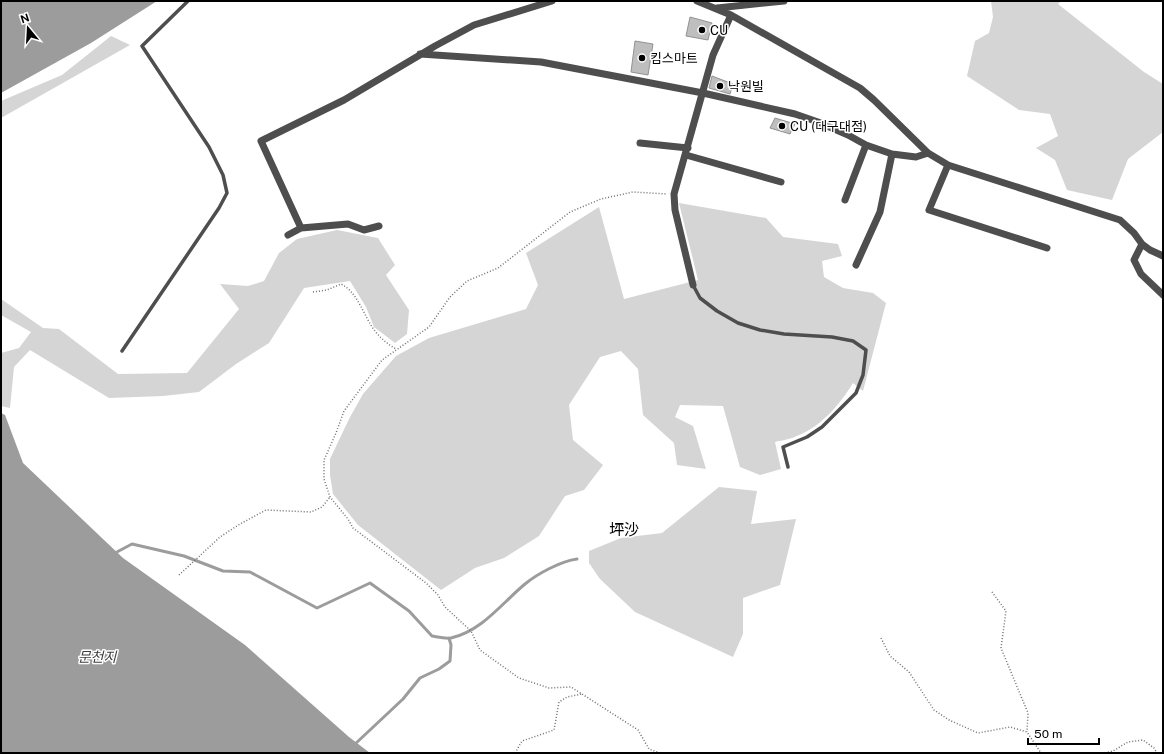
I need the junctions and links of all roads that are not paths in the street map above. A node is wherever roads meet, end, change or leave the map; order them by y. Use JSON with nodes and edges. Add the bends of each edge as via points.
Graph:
{"nodes":[{"id":1,"x":188,"y":1,"type":"edge"},
{"id":2,"x":552,"y":1,"type":"edge"},
{"id":3,"x":697,"y":1,"type":"edge"},
{"id":4,"x":784,"y":1,"type":"edge"},
{"id":5,"x":715,"y":8,"type":"junction"},
{"id":6,"x":732,"y":15,"type":"junction"},
{"id":7,"x":420,"y":54,"type":"junction"},
{"id":8,"x":703,"y":93,"type":"junction"},
{"id":9,"x":640,"y":143,"type":"dead end"},
{"id":10,"x":866,"y":145,"type":"junction"},
{"id":11,"x":687,"y":151,"type":"junction"},
{"id":12,"x":928,"y":153,"type":"junction"},
{"id":13,"x":892,"y":154,"type":"junction"},
{"id":14,"x":948,"y":164,"type":"junction"},
{"id":15,"x":782,"y":182,"type":"dead end"},
{"id":16,"x":845,"y":200,"type":"dead end"},
{"id":17,"x":379,"y":226,"type":"dead end"},
{"id":18,"x":301,"y":228,"type":"junction"},
{"id":19,"x":288,"y":235,"type":"dead end"},
{"id":20,"x":1142,"y":244,"type":"junction"},
{"id":21,"x":1047,"y":248,"type":"dead end"},
{"id":22,"x":1163,"y":256,"type":"edge"},
{"id":23,"x":856,"y":265,"type":"dead end"},
{"id":24,"x":693,"y":284,"type":"joint"},
{"id":25,"x":1163,"y":296,"type":"edge"},
{"id":26,"x":122,"y":351,"type":"dead end"},
{"id":27,"x":788,"y":467,"type":"dead end"}],
"edges":[{"from":1,"to":26,"type":"lane","via":[[142,46],[209,147],[223,175],[227,192],[219,208]]},
{"from":2,"to":7,"type":"street","via":[[474,25]]},
{"from":3,"to":5,"type":"street"},
{"from":4,"to":5,"type":"street"},
{"from":5,"to":6,"type":"street"},
{"from":6,"to":8,"type":"street","via":[[713,55]]},
{"from":6,"to":12,"type":"street","via":[[860,88]]},
{"from":7,"to":8,"type":"street","via":[[541,62]]},
{"from":7,"to":18,"type":"street","via":[[344,100],[261,142]]},
{"from":8,"to":10,"type":"street","via":[[795,114]]},
{"from":8,"to":11,"type":"street"},
{"from":9,"to":11,"type":"street"},
{"from":10,"to":13,"type":"street"},
{"from":10,"to":16,"type":"street"},
{"from":11,"to":15,"type":"street"},
{"from":11,"to":24,"type":"street","via":[[674,194],[675,210]]},
{"from":12,"to":13,"type":"street","via":[[916,157]]},
{"from":12,"to":14,"type":"street"},
{"from":13,"to":23,"type":"street","via":[[880,212]]},
{"from":14,"to":20,"type":"street","via":[[1120,220]]},
{"from":14,"to":21,"type":"street","via":[[929,210]]},
{"from":17,"to":18,"type":"street","via":[[364,230],[348,224]]},
{"from":18,"to":19,"type":"street"},
{"from":20,"to":22,"type":"street"},
{"from":20,"to":25,"type":"street","via":[[1134,260],[1142,274]]},
{"from":24,"to":27,"type":"lane","via":[[700,298],[738,323],[784,334],[852,341],[866,350],[863,375],[856,393],[822,427],[807,437],[783,447]]}]}
